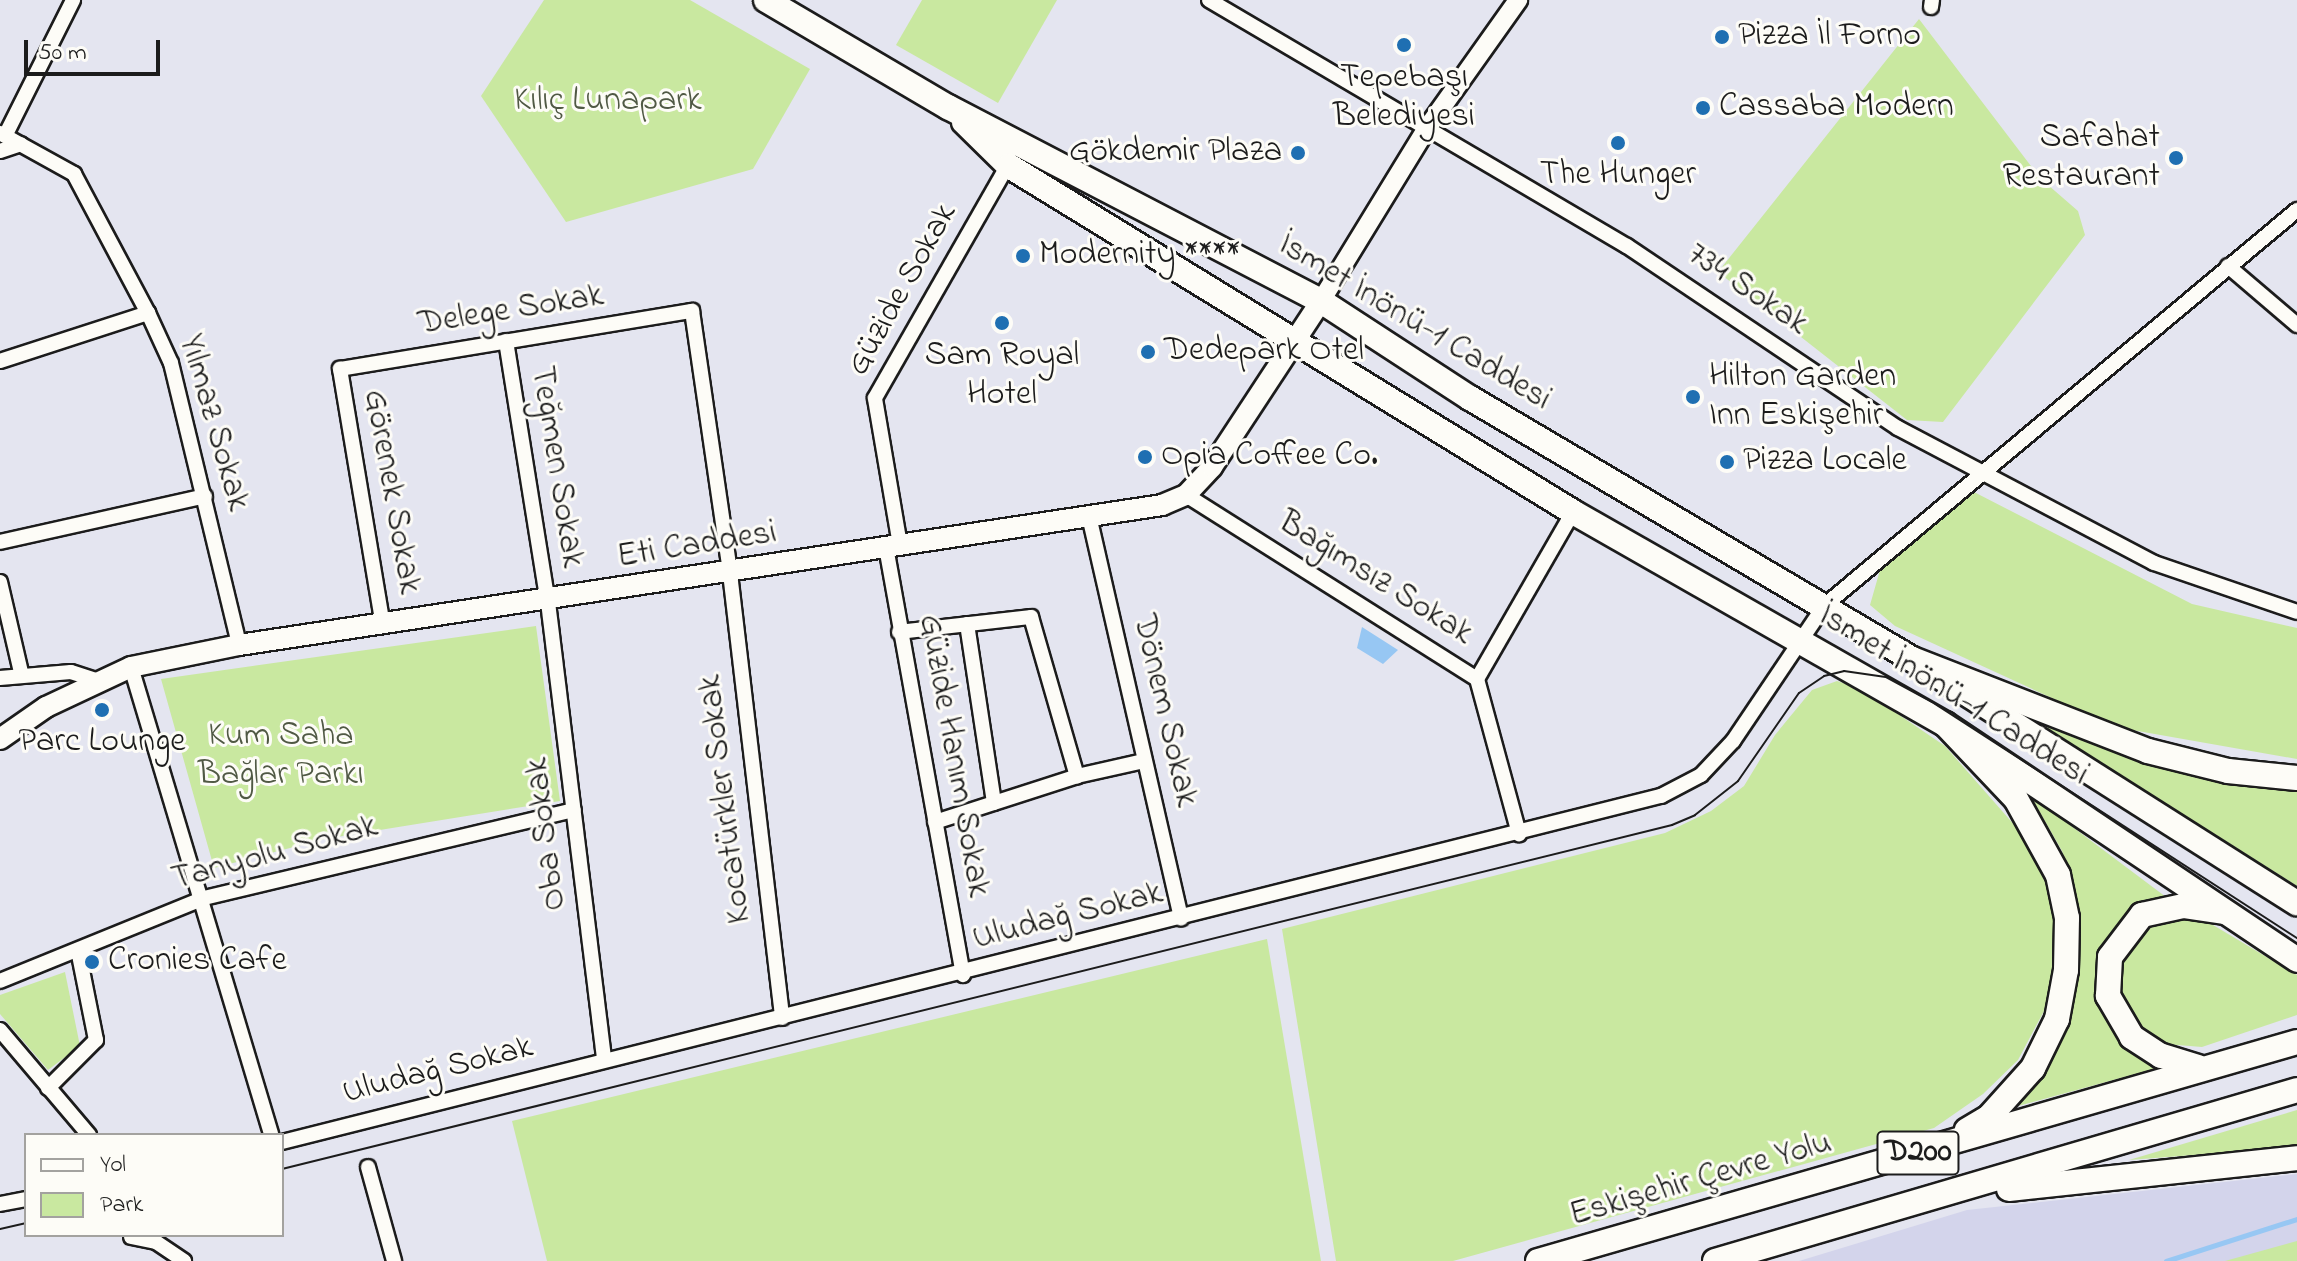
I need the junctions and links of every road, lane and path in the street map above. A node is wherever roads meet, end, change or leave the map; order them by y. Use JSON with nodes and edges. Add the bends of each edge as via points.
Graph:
{"nodes":[{"id":1,"x":73,"y":0,"type":"edge"},
{"id":2,"x":766,"y":0,"type":"edge"},
{"id":3,"x":1209,"y":0,"type":"edge"},
{"id":4,"x":1518,"y":0,"type":"edge"},
{"id":5,"x":948,"y":107,"type":"junction"},
{"id":6,"x":1425,"y":131,"type":"junction"},
{"id":7,"x":3,"y":135,"type":"edge"},
{"id":8,"x":21,"y":144,"type":"junction"},
{"id":9,"x":0,"y":151,"type":"edge"},
{"id":10,"x":1008,"y":165,"type":"junction"},
{"id":11,"x":2297,"y":210,"type":"edge"},
{"id":12,"x":2228,"y":266,"type":"junction"},
{"id":13,"x":1321,"y":301,"type":"junction"},
{"id":14,"x":692,"y":311,"type":"joint"},
{"id":15,"x":148,"y":313,"type":"junction"},
{"id":16,"x":2297,"y":325,"type":"edge"},
{"id":17,"x":506,"y":341,"type":"junction"},
{"id":18,"x":1293,"y":341,"type":"junction"},
{"id":19,"x":0,"y":361,"type":"edge"},
{"id":20,"x":340,"y":369,"type":"joint"},
{"id":21,"x":1989,"y":471,"type":"junction"},
{"id":22,"x":1186,"y":495,"type":"junction"},
{"id":23,"x":205,"y":496,"type":"junction"},
{"id":24,"x":1573,"y":512,"type":"junction"},
{"id":25,"x":1089,"y":516,"type":"junction"},
{"id":26,"x":0,"y":542,"type":"edge"},
{"id":27,"x":893,"y":546,"type":"junction"},
{"id":28,"x":730,"y":573,"type":"junction"},
{"id":29,"x":0,"y":582,"type":"edge"},
{"id":30,"x":548,"y":602,"type":"junction"},
{"id":31,"x":1824,"y":606,"type":"junction"},
{"id":32,"x":2297,"y":612,"type":"edge"},
{"id":33,"x":967,"y":624,"type":"junction"},
{"id":34,"x":383,"y":626,"type":"junction"},
{"id":35,"x":899,"y":632,"type":"junction"},
{"id":36,"x":1797,"y":639,"type":"junction"},
{"id":37,"x":239,"y":645,"type":"junction"},
{"id":38,"x":1912,"y":659,"type":"junction"},
{"id":39,"x":131,"y":667,"type":"junction"},
{"id":40,"x":21,"y":672,"type":"junction"},
{"id":41,"x":0,"y":678,"type":"edge"},
{"id":42,"x":1477,"y":679,"type":"junction"},
{"id":43,"x":99,"y":681,"type":"junction"},
{"id":44,"x":1945,"y":724,"type":"junction"},
{"id":45,"x":0,"y":739,"type":"edge"},
{"id":46,"x":1144,"y":761,"type":"junction"},
{"id":47,"x":1077,"y":776,"type":"junction"},
{"id":48,"x":2297,"y":778,"type":"edge"},
{"id":49,"x":994,"y":803,"type":"junction"},
{"id":50,"x":574,"y":810,"type":"junction"},
{"id":51,"x":935,"y":822,"type":"junction"},
{"id":52,"x":1519,"y":834,"type":"junction"},
{"id":53,"x":204,"y":898,"type":"junction"},
{"id":54,"x":2297,"y":903,"type":"edge"},
{"id":55,"x":2224,"y":912,"type":"junction"},
{"id":56,"x":1181,"y":919,"type":"junction"},
{"id":57,"x":78,"y":950,"type":"junction"},
{"id":58,"x":2297,"y":960,"type":"edge"},
{"id":59,"x":963,"y":975,"type":"junction"},
{"id":60,"x":0,"y":981,"type":"edge"},
{"id":61,"x":782,"y":1018,"type":"junction"},
{"id":62,"x":0,"y":1030,"type":"edge"},
{"id":63,"x":2297,"y":1042,"type":"edge"},
{"id":64,"x":604,"y":1059,"type":"junction"},
{"id":65,"x":2200,"y":1067,"type":"junction"},
{"id":66,"x":48,"y":1088,"type":"junction"},
{"id":67,"x":2297,"y":1090,"type":"edge"},
{"id":68,"x":87,"y":1133,"type":"edge"},
{"id":69,"x":270,"y":1133,"type":"edge"},
{"id":70,"x":284,"y":1141,"type":"edge"},
{"id":71,"x":1936,"y":1148,"type":"junction"},
{"id":72,"x":2297,"y":1158,"type":"edge"},
{"id":73,"x":368,"y":1167,"type":"dead end"},
{"id":74,"x":1951,"y":1195,"type":"junction"},
{"id":75,"x":24,"y":1199,"type":"edge"},
{"id":76,"x":0,"y":1204,"type":"edge"},
{"id":77,"x":131,"y":1237,"type":"dead end"},
{"id":78,"x":184,"y":1261,"type":"edge"},
{"id":79,"x":394,"y":1261,"type":"edge"},
{"id":80,"x":1538,"y":1261,"type":"edge"},
{"id":81,"x":1715,"y":1261,"type":"edge"}],
"edges":[{"from":1,"to":7,"type":"street"},
{"from":2,"to":5,"type":"main road"},
{"from":3,"to":6,"type":"street","name":"734 Sokak"},
{"from":4,"to":6,"type":"street"},
{"from":5,"to":10,"type":"main road","name":"İsmet İnönü-1 Caddesi"},
{"from":5,"to":13,"type":"main road","name":"İsmet İnönü-1 Caddesi"},
{"from":6,"to":13,"type":"street"},
{"from":6,"to":21,"type":"street","name":"734 Sokak","via":[[1627,246],[1898,428]]},
{"from":7,"to":8,"type":"street","name":"Yılmaz Sokak"},
{"from":8,"to":9,"type":"street"},
{"from":8,"to":15,"type":"street","name":"Yılmaz Sokak","via":[[74,174]]},
{"from":10,"to":18,"type":"main road","name":"İsmet İnönü-1 Caddesi"},
{"from":10,"to":27,"type":"street","name":"Güzide Sokak","via":[[875,398]]},
{"from":11,"to":12,"type":"street","name":"Uludağ Sokak"},
{"from":12,"to":16,"type":"street"},
{"from":12,"to":21,"type":"street","name":"Uludağ Sokak"},
{"from":13,"to":18,"type":"main road"},
{"from":13,"to":31,"type":"main road","name":"İsmet İnönü-1 Caddesi","via":[[1470,398]]},
{"from":14,"to":17,"type":"street","name":"Delege Sokak"},
{"from":14,"to":28,"type":"street","name":"Kocatürkler Sokak"},
{"from":15,"to":19,"type":"street"},
{"from":15,"to":23,"type":"street","name":"Yılmaz Sokak","via":[[171,363]]},
{"from":17,"to":20,"type":"street","name":"Delege Sokak"},
{"from":17,"to":30,"type":"street","name":"Teğmen Sokak"},
{"from":18,"to":22,"type":"main road","via":[[1246,420]]},
{"from":18,"to":24,"type":"main road","name":"İsmet İnönü-1 Caddesi"},
{"from":20,"to":34,"type":"street","name":"Görenek Sokak"},
{"from":21,"to":31,"type":"street","name":"Uludağ Sokak"},
{"from":21,"to":32,"type":"street","name":"734 Sokak","via":[[2154,563]]},
{"from":22,"to":25,"type":"main road","name":"Eti Caddesi","via":[[1162,505]]},
{"from":22,"to":42,"type":"street","name":"Bağımsız Sokak"},
{"from":23,"to":26,"type":"street"},
{"from":23,"to":37,"type":"street","name":"Yılmaz Sokak"},
{"from":24,"to":36,"type":"main road","name":"İsmet İnönü-1 Caddesi"},
{"from":24,"to":42,"type":"street"},
{"from":25,"to":27,"type":"main road","name":"Eti Caddesi"},
{"from":25,"to":46,"type":"street","name":"Dönem Sokak"},
{"from":27,"to":28,"type":"main road","name":"Eti Caddesi"},
{"from":27,"to":35,"type":"street","name":"Güzide Hanım Sokak"},
{"from":28,"to":30,"type":"main road","name":"Eti Caddesi"},
{"from":28,"to":61,"type":"street","name":"Kocatürkler Sokak"},
{"from":29,"to":40,"type":"street"},
{"from":30,"to":34,"type":"main road","name":"Eti Caddesi"},
{"from":30,"to":50,"type":"street","name":"Oba Sokak"},
{"from":31,"to":36,"type":"street","name":"Uludağ Sokak"},
{"from":31,"to":38,"type":"main road","name":"İsmet İnönü-1 Caddesi"},
{"from":33,"to":35,"type":"street"},
{"from":33,"to":47,"type":"street","via":[[1031,617]]},
{"from":33,"to":49,"type":"street"},
{"from":34,"to":37,"type":"main road","name":"Eti Caddesi"},
{"from":35,"to":51,"type":"street","name":"Güzide Hanım Sokak"},
{"from":36,"to":44,"type":"main road","name":"İsmet İnönü-1 Caddesi"},
{"from":36,"to":52,"type":"street","name":"Uludağ Sokak","via":[[1733,741],[1701,775],[1661,796]]},
{"from":37,"to":39,"type":"main road","name":"Eti Caddesi"},
{"from":38,"to":48,"type":"main road","via":[[2148,751],[2228,771]]},
{"from":38,"to":54,"type":"main road","name":"İsmet İnönü-1 Caddesi"},
{"from":39,"to":43,"type":"main road","name":"Eti Caddesi"},
{"from":39,"to":53,"type":"street"},
{"from":40,"to":41,"type":"street"},
{"from":40,"to":43,"type":"street","via":[[71,672]]},
{"from":42,"to":52,"type":"street","name":"Bağımsız Sokak"},
{"from":43,"to":45,"type":"main road","name":"Eti Caddesi","via":[[46,707]]},
{"from":44,"to":55,"type":"main road","name":"İsmet İnönü-1 Caddesi"},
{"from":44,"to":71,"type":"main road","via":[[2016,799],[2058,875],[2067,918],[2066,970],[2057,1019],[2033,1068],[1989,1117]]},
{"from":46,"to":47,"type":"street"},
{"from":46,"to":56,"type":"street","name":"Dönem Sokak"},
{"from":47,"to":49,"type":"street"},
{"from":49,"to":51,"type":"street"},
{"from":50,"to":53,"type":"street","name":"Tanyolu Sokak"},
{"from":50,"to":64,"type":"street","name":"Oba Sokak"},
{"from":51,"to":59,"type":"street","name":"Güzide Hanım Sokak"},
{"from":52,"to":56,"type":"street","name":"Uludağ Sokak"},
{"from":53,"to":57,"type":"street","name":"Tanyolu Sokak"},
{"from":53,"to":69,"type":"street"},
{"from":55,"to":58,"type":"main road","name":"İsmet İnönü-1 Caddesi"},
{"from":55,"to":65,"type":"main road","via":[[2183,906],[2142,915],[2110,957],[2108,996],[2132,1037],[2161,1056]]},
{"from":56,"to":59,"type":"street","name":"Uludağ Sokak"},
{"from":57,"to":60,"type":"street","name":"Tanyolu Sokak"},
{"from":57,"to":66,"type":"street","via":[[96,1040]]},
{"from":59,"to":61,"type":"street","name":"Uludağ Sokak"},
{"from":61,"to":64,"type":"street","name":"Uludağ Sokak"},
{"from":62,"to":66,"type":"street"},
{"from":63,"to":65,"type":"main road","name":"Eskişehir Çevre Yolu","number":"D200"},
{"from":64,"to":70,"type":"street","name":"Uludağ Sokak"},
{"from":65,"to":71,"type":"main road","name":"Eskişehir Çevre Yolu","number":"D200"},
{"from":66,"to":68,"type":"street"},
{"from":67,"to":74,"type":"main road","number":"D200"},
{"from":71,"to":80,"type":"main road","name":"Eskişehir Çevre Yolu","number":"D200"},
{"from":72,"to":74,"type":"main road"},
{"from":73,"to":79,"type":"street"},
{"from":74,"to":81,"type":"main road","number":"D200"},
{"from":75,"to":76,"type":"street"},
{"from":77,"to":78,"type":"street","via":[[156,1242]]}]}
